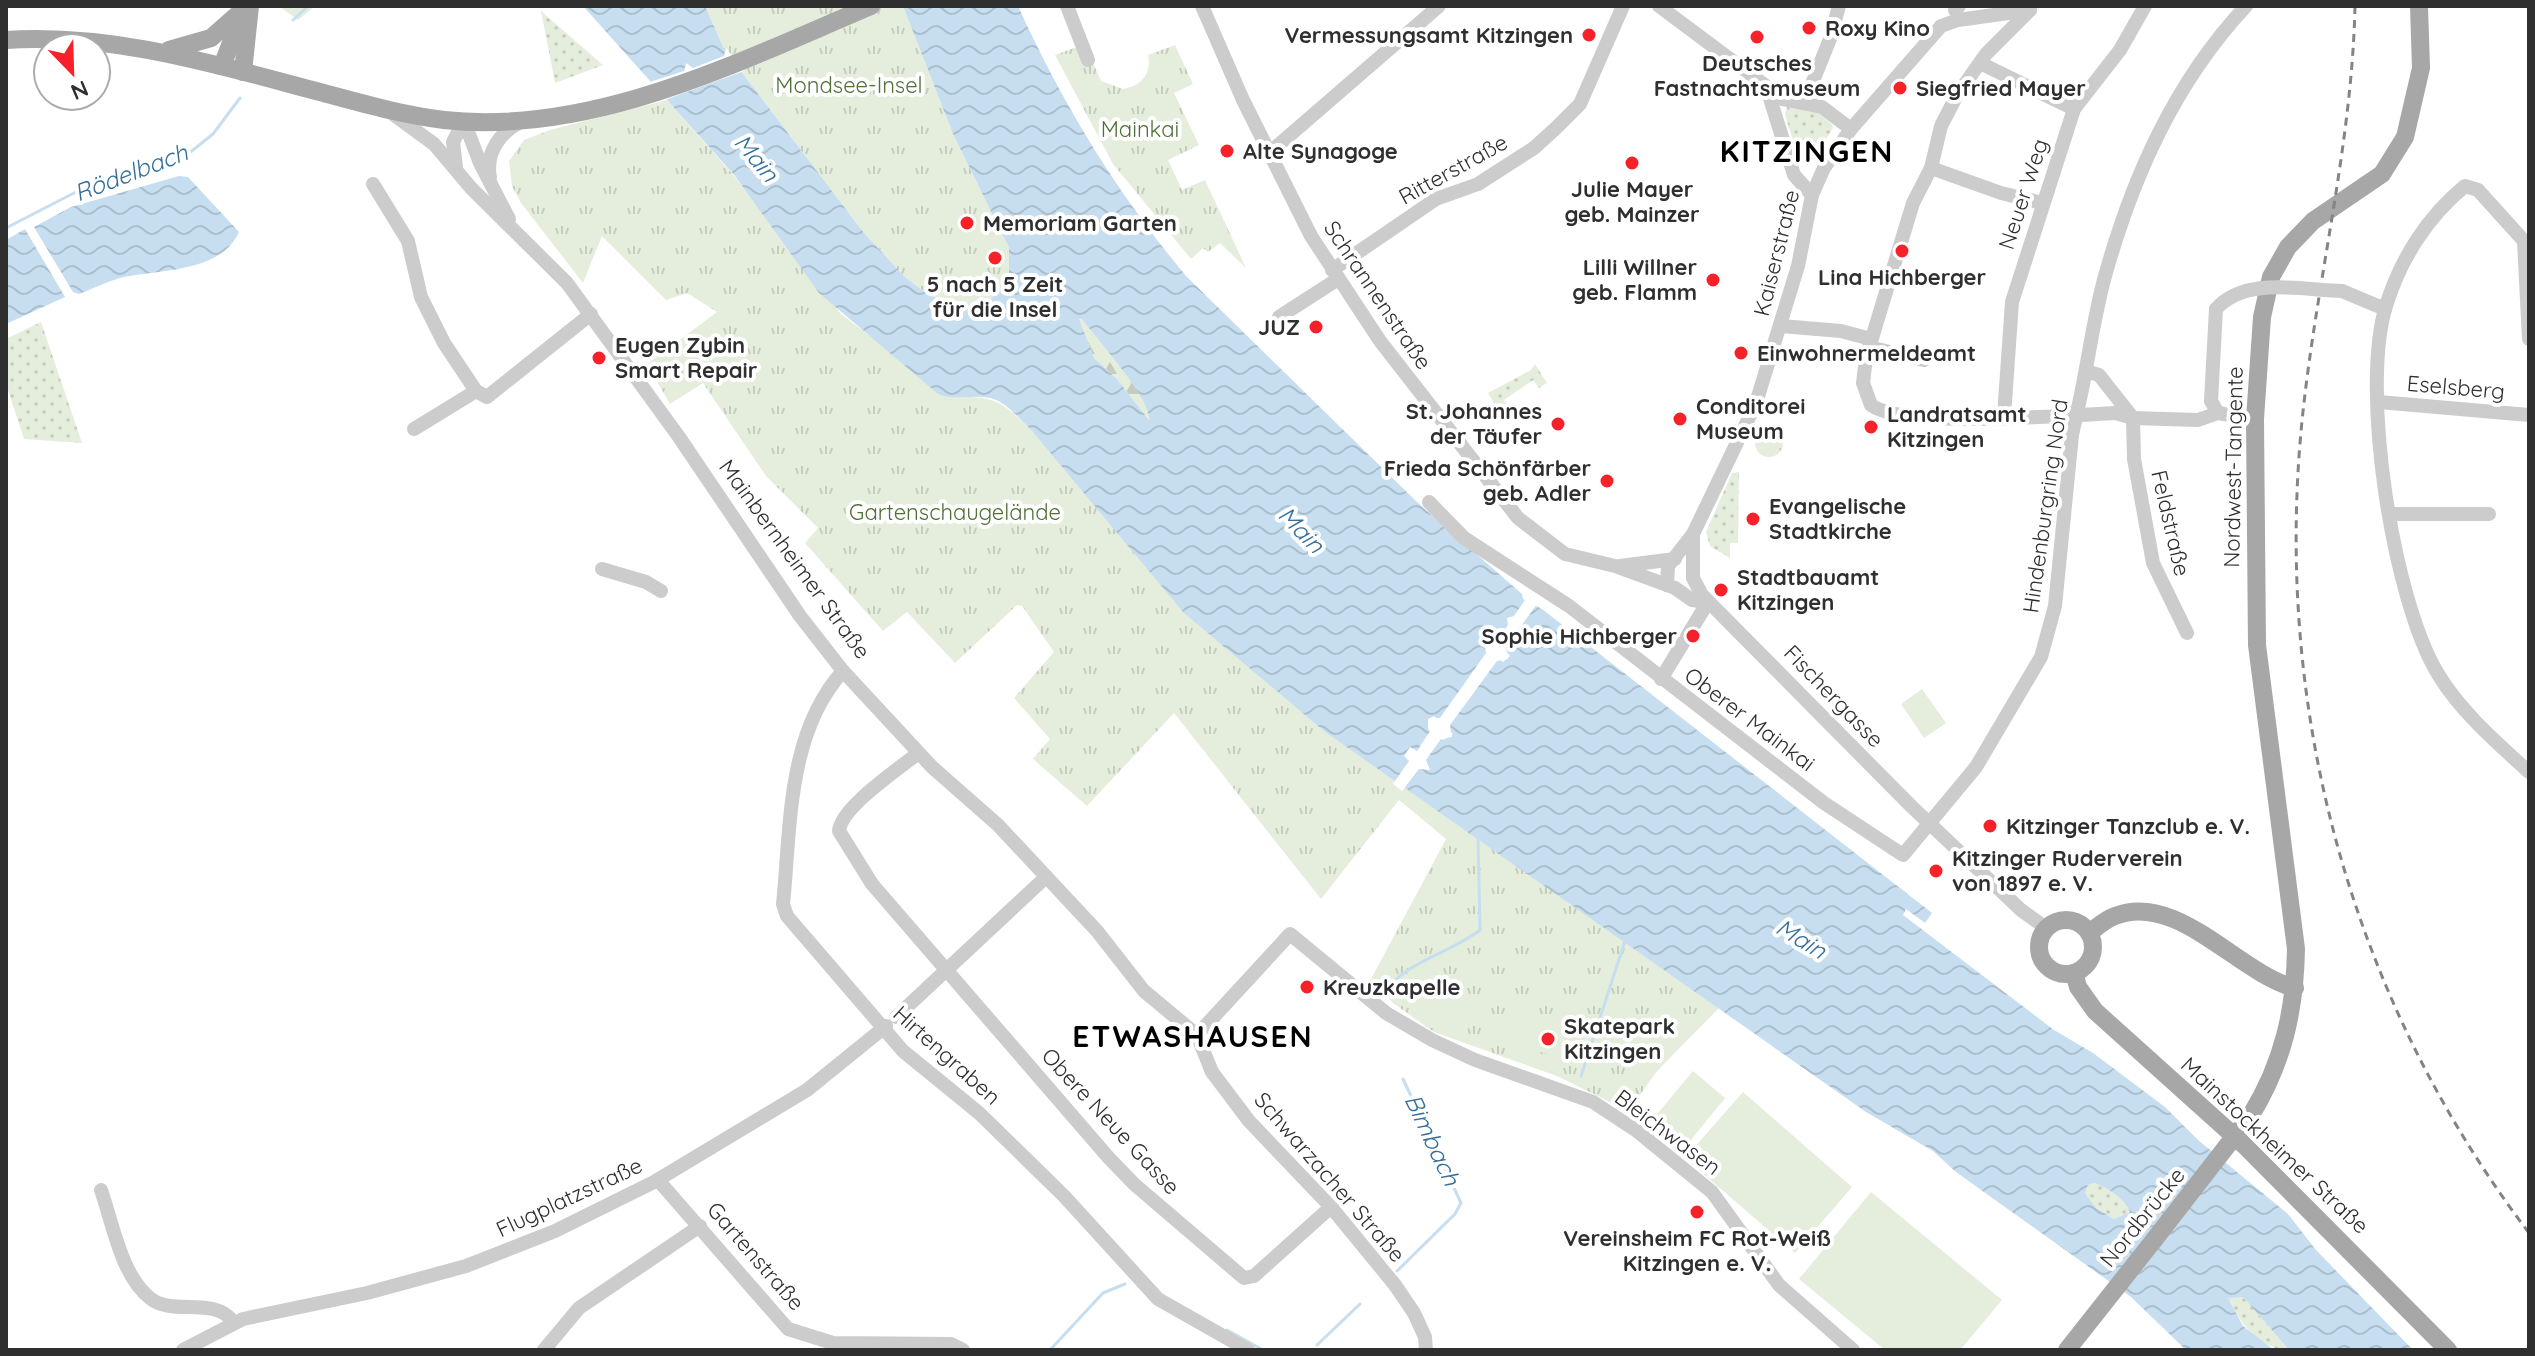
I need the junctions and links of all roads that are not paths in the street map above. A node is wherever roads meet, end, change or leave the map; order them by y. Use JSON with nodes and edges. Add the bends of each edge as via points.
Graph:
{"nodes":[{"id":1,"x":871,"y":6,"type":"edge"},
{"id":2,"x":1067,"y":6,"type":"edge"},
{"id":3,"x":1202,"y":6,"type":"edge"},
{"id":4,"x":1439,"y":6,"type":"edge"},
{"id":5,"x":1623,"y":6,"type":"edge"},
{"id":6,"x":1659,"y":6,"type":"edge"},
{"id":7,"x":1839,"y":6,"type":"edge"},
{"id":8,"x":2145,"y":6,"type":"edge"},
{"id":9,"x":2246,"y":6,"type":"edge"},
{"id":10,"x":2419,"y":6,"type":"edge"},
{"id":11,"x":247,"y":7,"type":"edge"},
{"id":12,"x":2033,"y":8,"type":"edge"},
{"id":13,"x":1957,"y":10,"type":"edge"},
{"id":14,"x":6,"y":40,"type":"edge"},
{"id":15,"x":162,"y":52,"type":"junction"},
{"id":16,"x":1088,"y":60,"type":"dead end"},
{"id":17,"x":1980,"y":63,"type":"junction"},
{"id":18,"x":222,"y":66,"type":"junction"},
{"id":19,"x":243,"y":72,"type":"junction"},
{"id":20,"x":1772,"y":97,"type":"junction"},
{"id":21,"x":1805,"y":101,"type":"junction"},
{"id":22,"x":2074,"y":109,"type":"junction"},
{"id":23,"x":386,"y":110,"type":"junction"},
{"id":24,"x":528,"y":119,"type":"junction"},
{"id":25,"x":464,"y":121,"type":"junction"},
{"id":26,"x":1851,"y":129,"type":"junction"},
{"id":27,"x":1268,"y":154,"type":"junction"},
{"id":28,"x":1931,"y":168,"type":"junction"},
{"id":29,"x":458,"y":171,"type":"junction"},
{"id":30,"x":491,"y":182,"type":"junction"},
{"id":31,"x":373,"y":184,"type":"dead end"},
{"id":32,"x":1812,"y":195,"type":"junction"},
{"id":33,"x":2042,"y":203,"type":"junction"},
{"id":34,"x":513,"y":226,"type":"junction"},
{"id":35,"x":1335,"y":275,"type":"junction"},
{"id":36,"x":2385,"y":309,"type":"junction"},
{"id":37,"x":591,"y":314,"type":"junction"},
{"id":38,"x":1279,"y":317,"type":"dead end"},
{"id":39,"x":1781,"y":326,"type":"junction"},
{"id":40,"x":2529,"y":339,"type":"edge"},
{"id":41,"x":1870,"y":343,"type":"junction"},
{"id":42,"x":1924,"y":360,"type":"dead end"},
{"id":43,"x":2086,"y":371,"type":"junction"},
{"id":44,"x":476,"y":391,"type":"junction"},
{"id":45,"x":2379,"y":402,"type":"junction"},
{"id":46,"x":2218,"y":413,"type":"junction"},
{"id":47,"x":2529,"y":415,"type":"edge"},
{"id":48,"x":2004,"y":416,"type":"junction"},
{"id":49,"x":2133,"y":418,"type":"junction"},
{"id":50,"x":2255,"y":419,"type":"junction"},
{"id":51,"x":414,"y":429,"type":"dead end"},
{"id":52,"x":1429,"y":502,"type":"dead end"},
{"id":53,"x":2391,"y":514,"type":"junction"},
{"id":54,"x":2489,"y":514,"type":"dead end"},
{"id":55,"x":1693,"y":534,"type":"junction"},
{"id":56,"x":1674,"y":559,"type":"junction"},
{"id":57,"x":1615,"y":566,"type":"junction"},
{"id":58,"x":602,"y":569,"type":"dead end"},
{"id":59,"x":1693,"y":572,"type":"junction"},
{"id":60,"x":1671,"y":587,"type":"junction"},
{"id":61,"x":661,"y":591,"type":"dead end"},
{"id":62,"x":1708,"y":602,"type":"junction"},
{"id":63,"x":2187,"y":633,"type":"dead end"},
{"id":64,"x":843,"y":671,"type":"junction"},
{"id":65,"x":1661,"y":679,"type":"junction"},
{"id":66,"x":918,"y":753,"type":"junction"},
{"id":67,"x":2529,"y":772,"type":"edge"},
{"id":68,"x":1928,"y":822,"type":"junction"},
{"id":69,"x":1046,"y":877,"type":"junction"},
{"id":70,"x":2046,"y":928,"type":"junction"},
{"id":71,"x":2089,"y":933,"type":"junction"},
{"id":72,"x":944,"y":971,"type":"junction"},
{"id":73,"x":2074,"y":973,"type":"junction"},
{"id":74,"x":2295,"y":988,"type":"junction"},
{"id":75,"x":888,"y":1024,"type":"junction"},
{"id":76,"x":1197,"y":1035,"type":"junction"},
{"id":77,"x":2251,"y":1115,"type":"joint"},
{"id":78,"x":658,"y":1180,"type":"junction"},
{"id":79,"x":101,"y":1190,"type":"dead end"},
{"id":80,"x":1331,"y":1207,"type":"junction"},
{"id":81,"x":700,"y":1226,"type":"junction"},
{"id":82,"x":233,"y":1322,"type":"junction"},
{"id":83,"x":833,"y":1347,"type":"edge"},
{"id":84,"x":2068,"y":1349,"type":"edge"},
{"id":85,"x":183,"y":1350,"type":"edge"},
{"id":86,"x":544,"y":1350,"type":"edge"},
{"id":87,"x":963,"y":1350,"type":"edge"},
{"id":88,"x":1248,"y":1350,"type":"edge"},
{"id":89,"x":1426,"y":1350,"type":"edge"},
{"id":90,"x":1853,"y":1350,"type":"edge"},
{"id":91,"x":2448,"y":1350,"type":"edge"}],
"edges":[{"from":1,"to":24,"type":"main road","name":"Mainbernheimer Straße","via":[[705,76]]},
{"from":2,"to":16,"type":"street"},
{"from":3,"to":27,"type":"street","name":"Schrannenstraße"},
{"from":4,"to":27,"type":"street"},
{"from":5,"to":35,"type":"street","name":"Ritterstraße","via":[[1574,110],[1527,153],[1470,189],[1436,199]]},
{"from":6,"to":20,"type":"street","via":[[1763,82]]},
{"from":7,"to":21,"type":"street"},
{"from":8,"to":22,"type":"street","name":"Neuer Weg","via":[[2120,50]]},
{"from":9,"to":43,"type":"street","name":"Hindenburgring Nord","via":[[2193,69],[2164,116],[2105,276]]},
{"from":10,"to":50,"type":"main road","name":"Nordwest-Tangente","via":[[2421,68],[2405,137],[2382,174],[2313,221],[2288,247],[2271,277],[2262,317]]},
{"from":11,"to":15,"type":"main road","via":[[211,38]]},
{"from":11,"to":18,"type":"main road"},
{"from":11,"to":19,"type":"main road"},
{"from":12,"to":13,"type":"street"},
{"from":12,"to":17,"type":"street"},
{"from":13,"to":26,"type":"street","name":"Kaiserstraße"},
{"from":14,"to":15,"type":"main road","name":"Mainbernheimer Straße","via":[[87,40]]},
{"from":15,"to":18,"type":"main road","name":"Mainbernheimer Straße"},
{"from":17,"to":22,"type":"street"},
{"from":17,"to":28,"type":"street","via":[[1941,126]]},
{"from":18,"to":19,"type":"main road","name":"Mainbernheimer Straße"},
{"from":19,"to":23,"type":"main road","name":"Mainbernheimer Straße"},
{"from":20,"to":21,"type":"street"},
{"from":20,"to":32,"type":"street","via":[[1794,175]]},
{"from":21,"to":26,"type":"street"},
{"from":22,"to":33,"type":"street","name":"Neuer Weg"},
{"from":23,"to":25,"type":"main road","name":"Mainbernheimer Straße"},
{"from":23,"to":29,"type":"street","name":"Mainbernheimer Straße","via":[[424,135]]},
{"from":24,"to":25,"type":"main road","name":"Mainbernheimer Straße"},
{"from":24,"to":30,"type":"street","name":"Mainbernheimer Straße","via":[[499,139],[488,161]]},
{"from":25,"to":29,"type":"street","via":[[452,150]]},
{"from":25,"to":30,"type":"street","name":"Mainbernheimer Straße"},
{"from":26,"to":32,"type":"street","name":"Kaiserstraße"},
{"from":27,"to":35,"type":"street","name":"Schrannenstraße"},
{"from":28,"to":33,"type":"street"},
{"from":28,"to":41,"type":"street","via":[[1913,203]]},
{"from":29,"to":34,"type":"street","name":"Mainbernheimer Straße"},
{"from":30,"to":34,"type":"street","name":"Mainbernheimer Straße"},
{"from":31,"to":44,"type":"street","via":[[408,241],[421,297]]},
{"from":32,"to":39,"type":"street","name":"Kaiserstraße"},
{"from":33,"to":48,"type":"street","name":"Neuer Weg","via":[[2012,302]]},
{"from":34,"to":37,"type":"street","name":"Mainbernheimer Straße"},
{"from":35,"to":38,"type":"street","name":"Ritterstraße"},
{"from":35,"to":57,"type":"street","name":"Schrannenstraße","via":[[1490,486],[1529,529],[1565,554]]},
{"from":36,"to":40,"type":"street","via":[[2424,227],[2465,186],[2478,190],[2524,241]]},
{"from":36,"to":45,"type":"street"},
{"from":36,"to":46,"type":"street","bridge":true,"via":[[2342,291],[2247,288],[2226,298],[2216,309],[2211,401]]},
{"from":37,"to":44,"type":"street","via":[[487,397]]},
{"from":37,"to":64,"type":"street","name":"Mainbernheimer Straße"},
{"from":39,"to":41,"type":"street","via":[[1841,331]]},
{"from":39,"to":55,"type":"street","name":"Kaiserstraße","via":[[1756,403]]},
{"from":41,"to":42,"type":"street"},
{"from":41,"to":48,"type":"street","via":[[1863,383],[1875,408],[1930,417]]},
{"from":43,"to":49,"type":"street","via":[[2099,375]]},
{"from":43,"to":68,"type":"street","name":"Hindenburgring Nord","bridge":true,"via":[[2072,435],[2055,606],[2041,657],[1976,767]]},
{"from":44,"to":51,"type":"street"},
{"from":45,"to":47,"type":"street","name":"Eselsberg"},
{"from":45,"to":53,"type":"street"},
{"from":46,"to":49,"type":"street","via":[[2198,420]]},
{"from":46,"to":50,"type":"street"},
{"from":48,"to":49,"type":"street","via":[[2115,413]]},
{"from":49,"to":63,"type":"street","name":"Feldstraße","via":[[2136,472],[2153,563]]},
{"from":50,"to":74,"type":"main road","name":"Nordwest-Tangente","via":[[2257,645],[2295,916]]},
{"from":52,"to":65,"type":"street","name":"Oberer Mainkai","via":[[1464,538],[1569,606]]},
{"from":53,"to":54,"type":"street"},
{"from":53,"to":67,"type":"street","via":[[2406,593],[2438,674],[2486,733]]},
{"from":55,"to":56,"type":"street"},
{"from":55,"to":59,"type":"street"},
{"from":56,"to":57,"type":"street"},
{"from":56,"to":59,"type":"street"},
{"from":56,"to":60,"type":"street","via":[[1666,571]]},
{"from":57,"to":60,"type":"street"},
{"from":58,"to":61,"type":"street"},
{"from":59,"to":60,"type":"street","via":[[1686,587]]},
{"from":59,"to":62,"type":"street"},
{"from":60,"to":62,"type":"street","via":[[1687,598]]},
{"from":62,"to":65,"type":"street"},
{"from":62,"to":68,"type":"street","name":"Fischergasse"},
{"from":64,"to":66,"type":"street","name":"Mainbernheimer Straße"},
{"from":64,"to":75,"type":"street","name":"Hirtengraben","via":[[823,694],[802,741],[783,904],[787,916]]},
{"from":65,"to":68,"type":"street","name":"Oberer Mainkai","via":[[1824,803],[1903,855]]},
{"from":66,"to":69,"type":"street","name":"Mainbernheimer Straße"},
{"from":66,"to":72,"type":"street","name":"Obere Neue Gasse","via":[[850,810],[839,831],[872,884]]},
{"from":68,"to":70,"type":"street"},
{"from":69,"to":72,"type":"street","name":"Flugplatzstraße"},
{"from":69,"to":76,"type":"street","name":"Mainbernheimer Straße","via":[[1144,991]]},
{"from":70,"to":71,"type":"main road","via":[[2069,920]]},
{"from":70,"to":73,"type":"main road","via":[[2039,942],[2042,960],[2056,972]]},
{"from":71,"to":73,"type":"main road","via":[[2092,955]]},
{"from":71,"to":74,"type":"main road","via":[[2114,916],[2163,915],[2270,979]]},
{"from":72,"to":75,"type":"street","name":"Flugplatzstraße"},
{"from":72,"to":80,"type":"street","name":"Obere Neue Gasse","via":[[1134,1184],[1239,1276],[1254,1276]]},
{"from":73,"to":91,"type":"main road","name":"Mainstockheimer Straße","via":[[2095,1011],[2244,1145]]},
{"from":74,"to":77,"type":"main road","name":"Nordwest-Tangente","via":[[2280,1058]]},
{"from":75,"to":78,"type":"street","name":"Flugplatzstraße","via":[[807,1090]]},
{"from":75,"to":88,"type":"street","name":"Hirtengraben","via":[[903,1051],[979,1113],[1158,1299]]},
{"from":76,"to":80,"type":"street","name":"Schwarzacher Straße","via":[[1219,1083]]},
{"from":76,"to":90,"type":"street","name":"Bleichwasen","via":[[1290,934],[1386,1013],[1432,1040],[1593,1102],[1637,1131],[1712,1192],[1779,1285]]},
{"from":77,"to":84,"type":"main road","name":"Nordbrücke","bridge":true},
{"from":78,"to":81,"type":"street","name":"Gartenstraße"},
{"from":78,"to":82,"type":"street","name":"Flugplatzstraße","via":[[520,1247],[466,1266]]},
{"from":79,"to":82,"type":"street","via":[[129,1268],[153,1301],[217,1310]]},
{"from":80,"to":89,"type":"street","name":"Schwarzacher Straße","via":[[1414,1313]]},
{"from":81,"to":83,"type":"street","name":"Gartenstraße","via":[[788,1329]]},
{"from":81,"to":86,"type":"street","via":[[579,1308]]},
{"from":82,"to":85,"type":"street","name":"Flugplatzstraße"},
{"from":83,"to":87,"type":"street","name":"Gartenstraße","via":[[951,1344]]}]}
